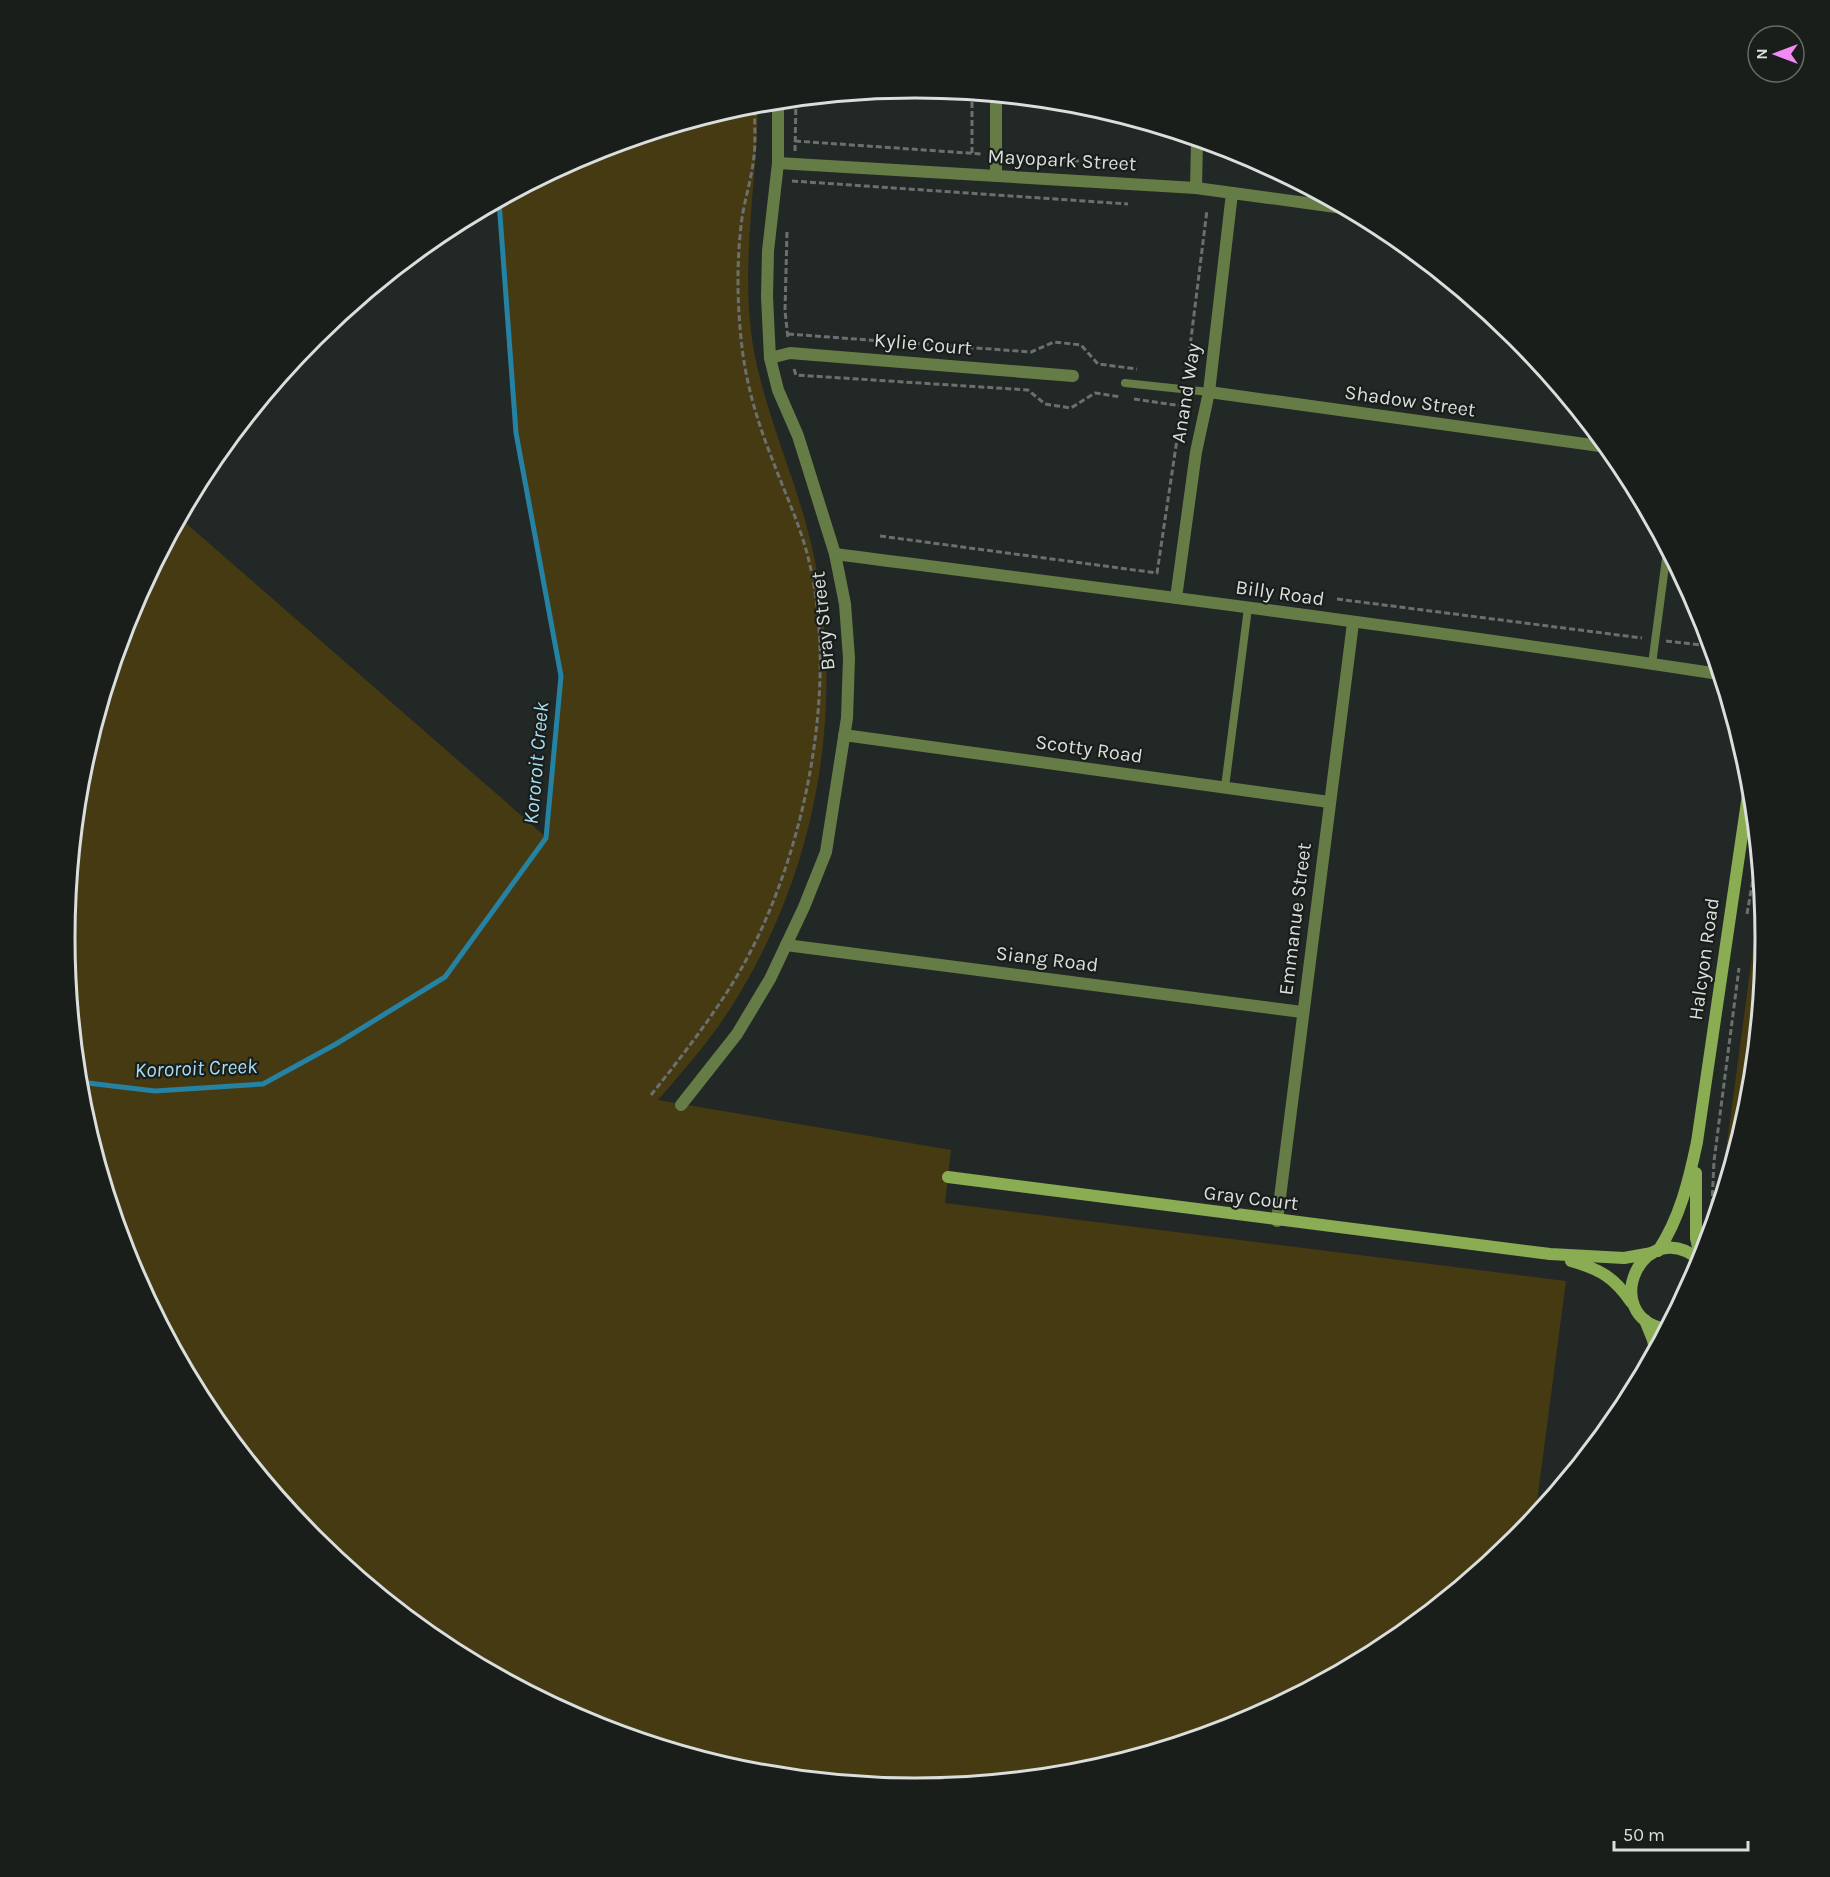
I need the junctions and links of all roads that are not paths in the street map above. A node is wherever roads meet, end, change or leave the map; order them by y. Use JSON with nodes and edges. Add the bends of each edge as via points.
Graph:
{"nodes":[{"id":1,"x":996,"y":103,"type":"edge"},
{"id":2,"x":778,"y":110,"type":"edge"},
{"id":3,"x":1197,"y":147,"type":"edge"},
{"id":4,"x":778,"y":163,"type":"junction"},
{"id":5,"x":996,"y":176,"type":"junction"},
{"id":6,"x":1196,"y":188,"type":"junction"},
{"id":7,"x":1232,"y":193,"type":"junction"},
{"id":8,"x":1325,"y":206,"type":"edge"},
{"id":9,"x":770,"y":358,"type":"junction"},
{"id":10,"x":1073,"y":376,"type":"dead end"},
{"id":11,"x":1125,"y":383,"type":"dead end"},
{"id":12,"x":1209,"y":392,"type":"junction"},
{"id":13,"x":1594,"y":445,"type":"edge"},
{"id":14,"x":835,"y":554,"type":"junction"},
{"id":15,"x":1666,"y":562,"type":"edge"},
{"id":16,"x":1176,"y":598,"type":"junction"},
{"id":17,"x":1248,"y":608,"type":"junction"},
{"id":18,"x":1353,"y":623,"type":"junction"},
{"id":19,"x":1652,"y":664,"type":"junction"},
{"id":20,"x":1712,"y":674,"type":"edge"},
{"id":21,"x":844,"y":735,"type":"junction"},
{"id":22,"x":1225,"y":787,"type":"junction"},
{"id":23,"x":1329,"y":802,"type":"junction"},
{"id":24,"x":1745,"y":813,"type":"edge"},
{"id":25,"x":786,"y":945,"type":"junction"},
{"id":26,"x":1302,"y":1012,"type":"junction"},
{"id":27,"x":681,"y":1105,"type":"dead end"},
{"id":28,"x":1697,"y":1142,"type":"junction"},
{"id":29,"x":948,"y":1177,"type":"dead end"},
{"id":30,"x":1277,"y":1221,"type":"junction"},
{"id":31,"x":1697,"y":1243,"type":"edge"},
{"id":32,"x":1655,"y":1252,"type":"junction"},
{"id":33,"x":1550,"y":1254,"type":"junction"},
{"id":34,"x":1693,"y":1255,"type":"edge"},
{"id":35,"x":1636,"y":1310,"type":"junction"},
{"id":36,"x":1645,"y":1320,"type":"junction"},
{"id":37,"x":1658,"y":1328,"type":"edge"},
{"id":38,"x":1652,"y":1339,"type":"edge"}],
"edges":[{"from":1,"to":5,"type":"street"},
{"from":2,"to":4,"type":"street","name":"Bray Street"},
{"from":3,"to":6,"type":"street"},
{"from":4,"to":5,"type":"street","name":"Mayopark Street"},
{"from":4,"to":9,"type":"street","name":"Bray Street","via":[[768,251]]},
{"from":5,"to":6,"type":"street","name":"Mayopark Street"},
{"from":6,"to":7,"type":"street","name":"Mayopark Street"},
{"from":7,"to":8,"type":"street","name":"Mayopark Street"},
{"from":7,"to":12,"type":"street","name":"Anand Way"},
{"from":9,"to":10,"type":"street","name":"Kylie Court","via":[[790,353]]},
{"from":9,"to":14,"type":"street","name":"Bray Street"},
{"from":11,"to":12,"type":"lane"},
{"from":12,"to":13,"type":"street","name":"Shadow Street"},
{"from":12,"to":16,"type":"street","name":"Anand Way","via":[[1196,452]]},
{"from":14,"to":16,"type":"street","name":"Billy Road"},
{"from":14,"to":21,"type":"street","name":"Bray Street","via":[[845,604],[849,658]]},
{"from":15,"to":19,"type":"lane"},
{"from":16,"to":17,"type":"street","name":"Billy Road"},
{"from":17,"to":18,"type":"street","name":"Billy Road"},
{"from":17,"to":22,"type":"lane"},
{"from":18,"to":19,"type":"street","name":"Billy Road"},
{"from":18,"to":23,"type":"street","name":"Emmanue Street"},
{"from":19,"to":20,"type":"street","name":"Billy Road"},
{"from":21,"to":22,"type":"street","name":"Scotty Road"},
{"from":21,"to":25,"type":"street","name":"Bray Street","via":[[826,852]]},
{"from":22,"to":23,"type":"street","name":"Scotty Road"},
{"from":23,"to":26,"type":"street","name":"Emmanue Street"},
{"from":24,"to":28,"type":"street","name":"Halcyon Road"},
{"from":25,"to":26,"type":"street","name":"Siang Road"},
{"from":25,"to":27,"type":"street","name":"Bray Street","via":[[738,1034]]},
{"from":26,"to":30,"type":"street","name":"Emmanue Street"},
{"from":28,"to":31,"type":"street","via":[[1694,1208]]},
{"from":28,"to":32,"type":"street","via":[[1688,1184],[1669,1235]]},
{"from":29,"to":30,"type":"street","name":"Gray Court"},
{"from":30,"to":33,"type":"street","name":"Gray Court"},
{"from":32,"to":33,"type":"street","via":[[1624,1258]]},
{"from":32,"to":34,"type":"street","via":[[1678,1248]]},
{"from":32,"to":35,"type":"street","via":[[1634,1272],[1631,1297]]},
{"from":33,"to":35,"type":"street","via":[[1580,1263],[1619,1283]]},
{"from":35,"to":36,"type":"street"},
{"from":36,"to":37,"type":"street"},
{"from":36,"to":38,"type":"street"}]}
